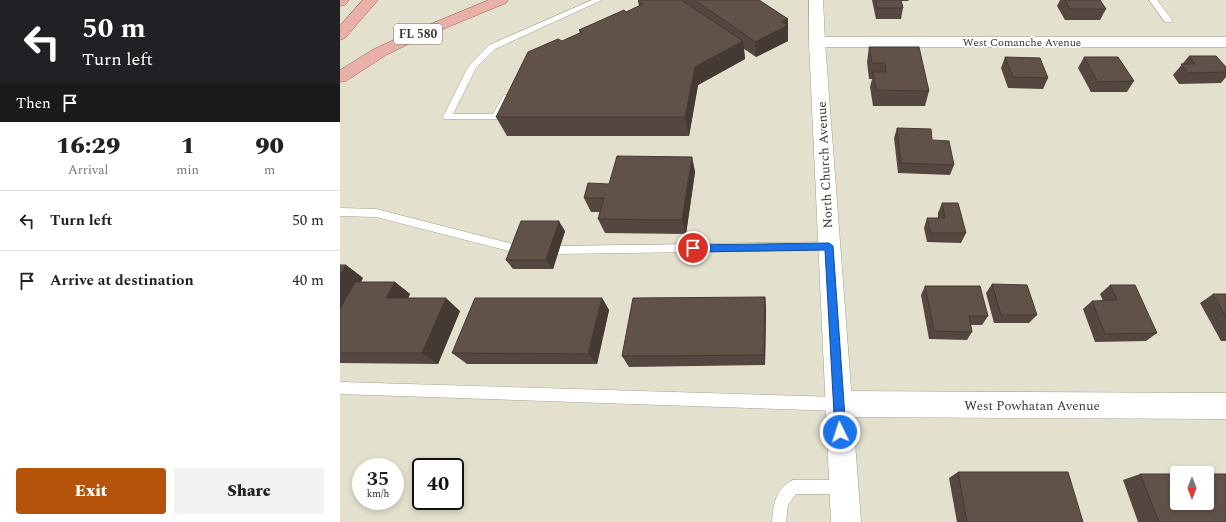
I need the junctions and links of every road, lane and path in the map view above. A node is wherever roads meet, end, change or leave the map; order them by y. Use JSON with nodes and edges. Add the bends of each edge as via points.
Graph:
{"nodes":[{"id":1,"x":371,"y":0,"type":"edge"},
{"id":2,"x":502,"y":0,"type":"edge"},
{"id":3,"x":598,"y":0,"type":"edge"},
{"id":4,"x":816,"y":0,"type":"edge"},
{"id":5,"x":1153,"y":0,"type":"edge"},
{"id":6,"x":1168,"y":20,"type":"dead end"},
{"id":7,"x":340,"y":35,"type":"edge"},
{"id":8,"x":817,"y":42,"type":"junction"},
{"id":9,"x":1226,"y":42,"type":"edge"},
{"id":10,"x":340,"y":77,"type":"edge"},
{"id":11,"x":510,"y":90,"type":"edge"},
{"id":12,"x":340,"y":212,"type":"edge"},
{"id":13,"x":829,"y":246,"type":"junction"},
{"id":14,"x":520,"y":250,"type":"edge"},
{"id":15,"x":559,"y":250,"type":"dead end"},
{"id":16,"x":340,"y":388,"type":"edge"},
{"id":17,"x":838,"y":404,"type":"junction"},
{"id":18,"x":1226,"y":406,"type":"edge"},
{"id":19,"x":844,"y":487,"type":"junction"},
{"id":20,"x":780,"y":522,"type":"edge"},
{"id":21,"x":846,"y":522,"type":"edge"}],
"edges":[{"from":1,"to":7,"type":"main road"},
{"from":2,"to":10,"type":"main road","number":"FL 580","via":[[380,52]]},
{"from":3,"to":11,"type":"lane","via":[[492,47],[472,67],[447,117],[496,117]]},
{"from":4,"to":8,"type":"street","name":"North Church Avenue"},
{"from":5,"to":6,"type":"lane"},
{"from":8,"to":9,"type":"street","name":"West Comanche Avenue"},
{"from":8,"to":13,"type":"street","name":"North Church Avenue"},
{"from":12,"to":14,"type":"lane","via":[[376,213]]},
{"from":13,"to":15,"type":"lane"},
{"from":13,"to":17,"type":"street","name":"North Church Avenue"},
{"from":16,"to":17,"type":"lane"},
{"from":17,"to":18,"type":"street","name":"West Powhatan Avenue"},
{"from":17,"to":19,"type":"street","name":"North Church Avenue"},
{"from":19,"to":20,"type":"lane","via":[[793,487],[782,502]]},
{"from":19,"to":21,"type":"street","name":"North Church Avenue"}]}
